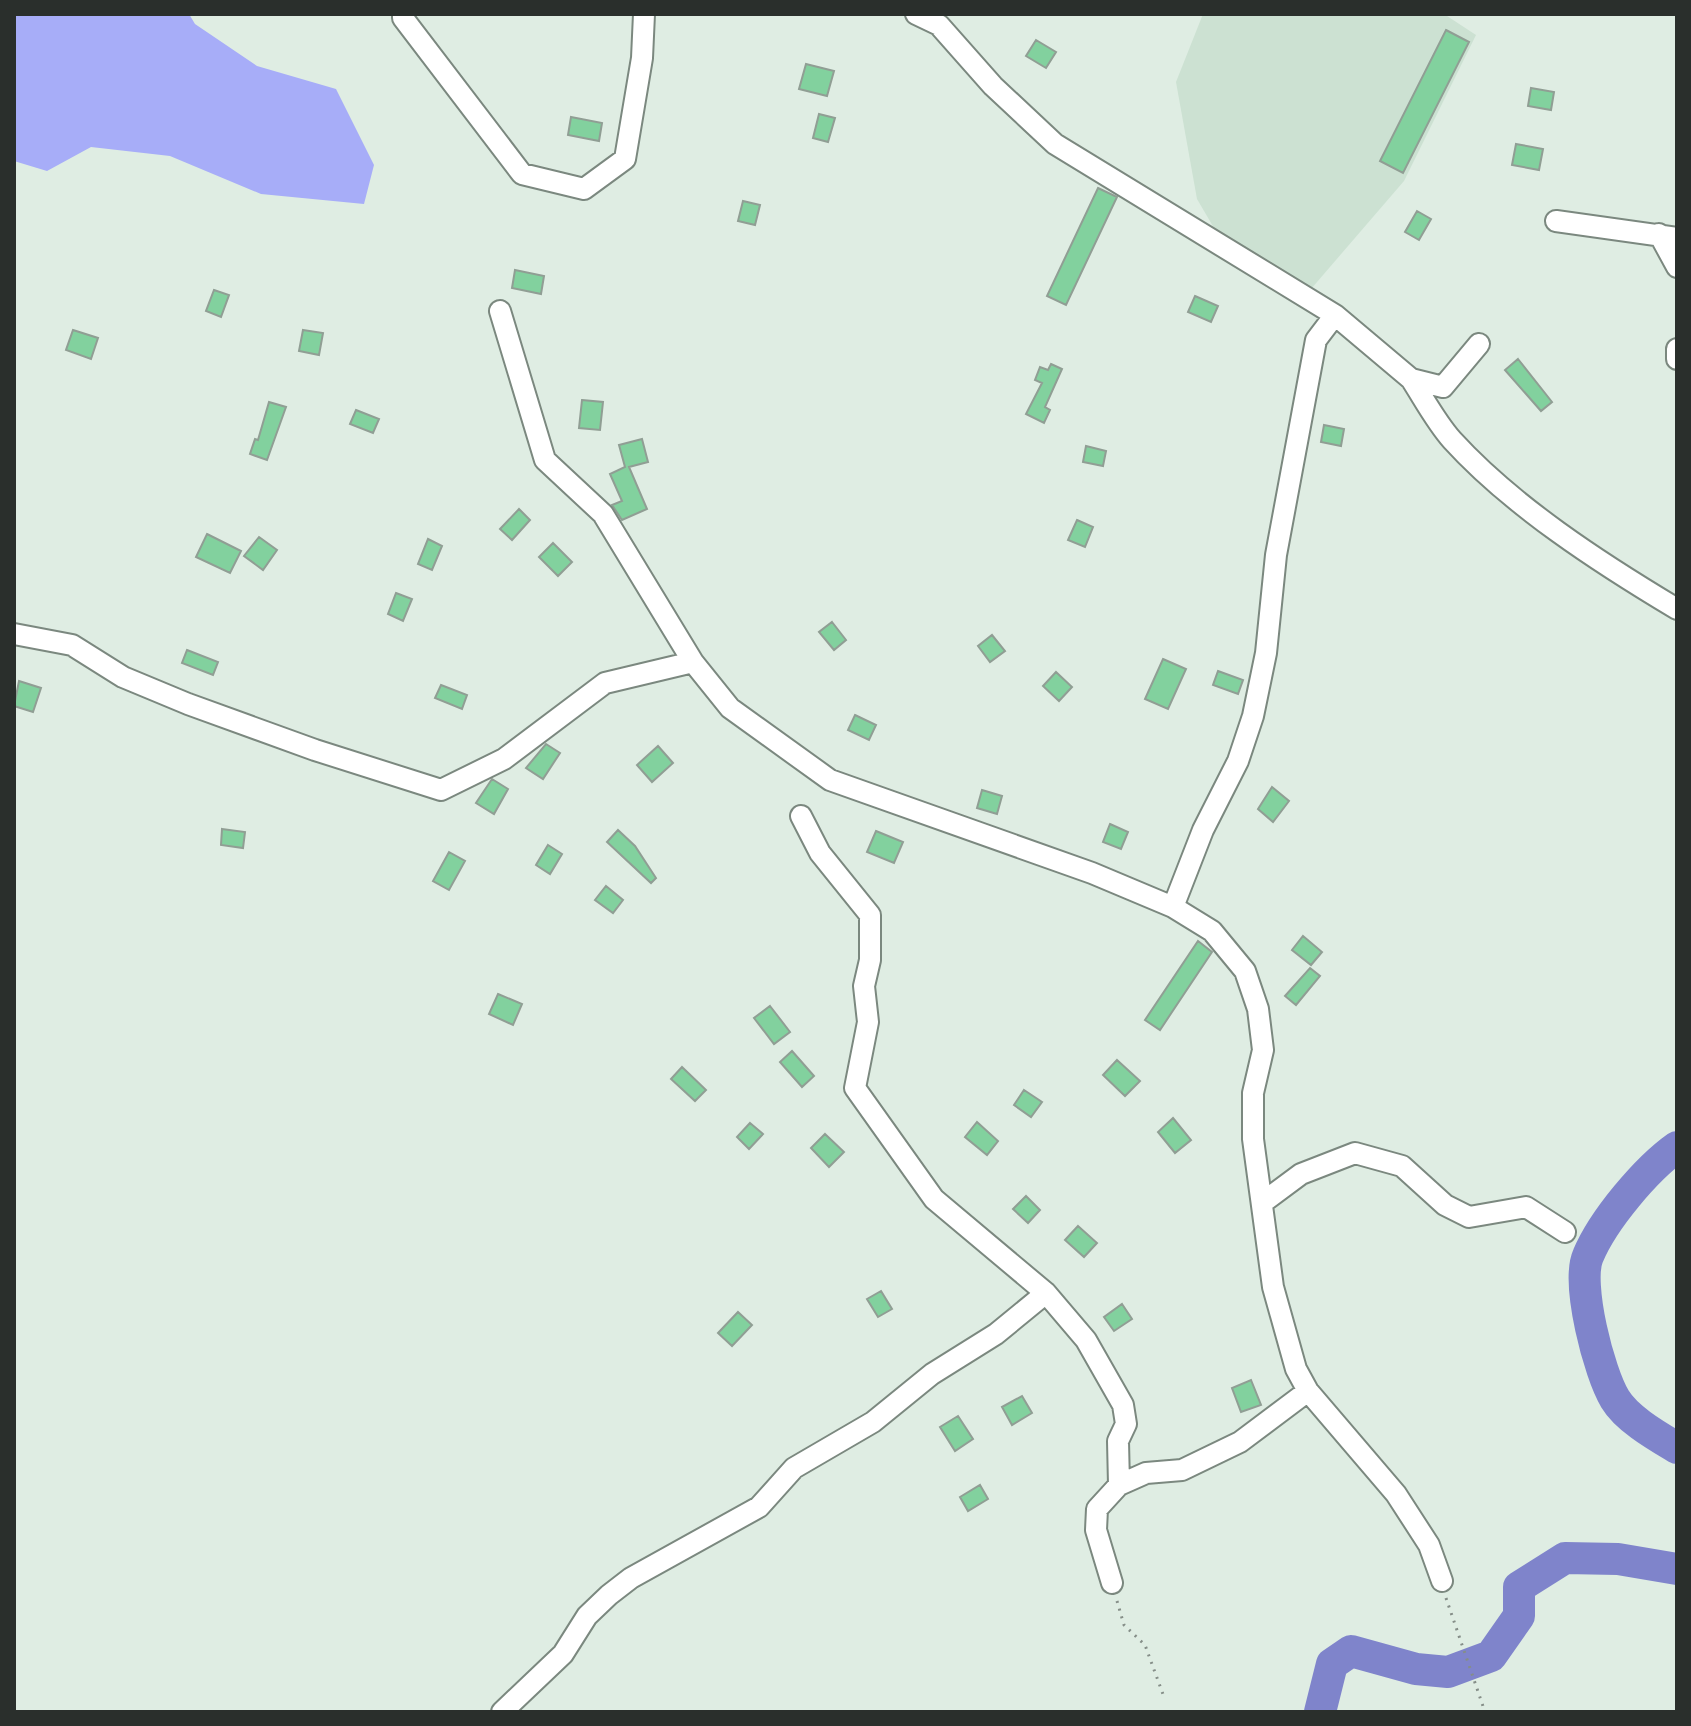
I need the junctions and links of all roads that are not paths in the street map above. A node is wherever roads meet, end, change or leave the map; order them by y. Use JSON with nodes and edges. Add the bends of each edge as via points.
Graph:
{"nodes":[{"id":1,"x":644,"y":14,"type":"edge"},
{"id":2,"x":916,"y":14,"type":"edge"},
{"id":3,"x":400,"y":15,"type":"edge"},
{"id":4,"x":1556,"y":221,"type":"dead end"},
{"id":5,"x":1668,"y":236,"type":"edge"},
{"id":6,"x":1677,"y":267,"type":"edge"},
{"id":7,"x":500,"y":311,"type":"dead end"},
{"id":8,"x":1335,"y":315,"type":"junction"},
{"id":9,"x":1479,"y":344,"type":"dead end"},
{"id":10,"x":1677,"y":349,"type":"edge"},
{"id":11,"x":1677,"y":359,"type":"edge"},
{"id":12,"x":1411,"y":379,"type":"junction"},
{"id":13,"x":1677,"y":609,"type":"edge"},
{"id":14,"x":14,"y":634,"type":"edge"},
{"id":15,"x":693,"y":662,"type":"junction"},
{"id":16,"x":801,"y":816,"type":"dead end"},
{"id":17,"x":1173,"y":907,"type":"junction"},
{"id":18,"x":1262,"y":1203,"type":"junction"},
{"id":19,"x":1565,"y":1232,"type":"dead end"},
{"id":20,"x":1046,"y":1293,"type":"junction"},
{"id":21,"x":1308,"y":1391,"type":"junction"},
{"id":22,"x":1119,"y":1485,"type":"junction"},
{"id":23,"x":1112,"y":1583,"type":"road end"},
{"id":24,"x":1444,"y":1590,"type":"road end"},
{"id":25,"x":502,"y":1712,"type":"edge"}],
"edges":[{"from":1,"to":3,"type":"street","via":[[625,159],[584,189],[522,174]]},
{"from":2,"to":8,"type":"street","via":[[939,25],[1055,144]]},
{"from":4,"to":5,"type":"street"},
{"from":5,"to":6,"type":"street"},
{"from":7,"to":15,"type":"street","via":[[545,460],[603,514]]},
{"from":8,"to":12,"type":"street"},
{"from":8,"to":17,"type":"street","via":[[1316,340],[1253,716]]},
{"from":9,"to":12,"type":"street","via":[[1443,387]]},
{"from":10,"to":11,"type":"street"},
{"from":12,"to":13,"type":"street","via":[[1452,439],[1527,507],[1598,562]]},
{"from":14,"to":15,"type":"street","via":[[72,645],[123,677],[188,704],[441,790],[504,759],[605,683]]},
{"from":15,"to":17,"type":"street","via":[[730,708],[830,780]]},
{"from":16,"to":20,"type":"street","via":[[820,853],[870,915],[864,986],[868,1022],[855,1088],[934,1199]]},
{"from":17,"to":18,"type":"street","via":[[1212,931],[1245,971],[1258,1009],[1263,1050],[1253,1093],[1253,1139]]},
{"from":18,"to":19,"type":"street","via":[[1301,1174],[1355,1153],[1402,1166],[1445,1205],[1469,1217],[1526,1207]]},
{"from":18,"to":21,"type":"street","via":[[1273,1287],[1296,1369]]},
{"from":20,"to":22,"type":"street","via":[[1086,1340],[1123,1405]]},
{"from":20,"to":25,"type":"street","via":[[873,1422],[794,1468],[759,1507],[631,1578],[587,1616],[563,1654]]},
{"from":21,"to":22,"type":"street","via":[[1240,1442],[1182,1470],[1146,1473]]},
{"from":21,"to":24,"type":"street","via":[[1396,1494],[1429,1545]]},
{"from":22,"to":23,"type":"street","via":[[1097,1509],[1096,1530]]}]}
